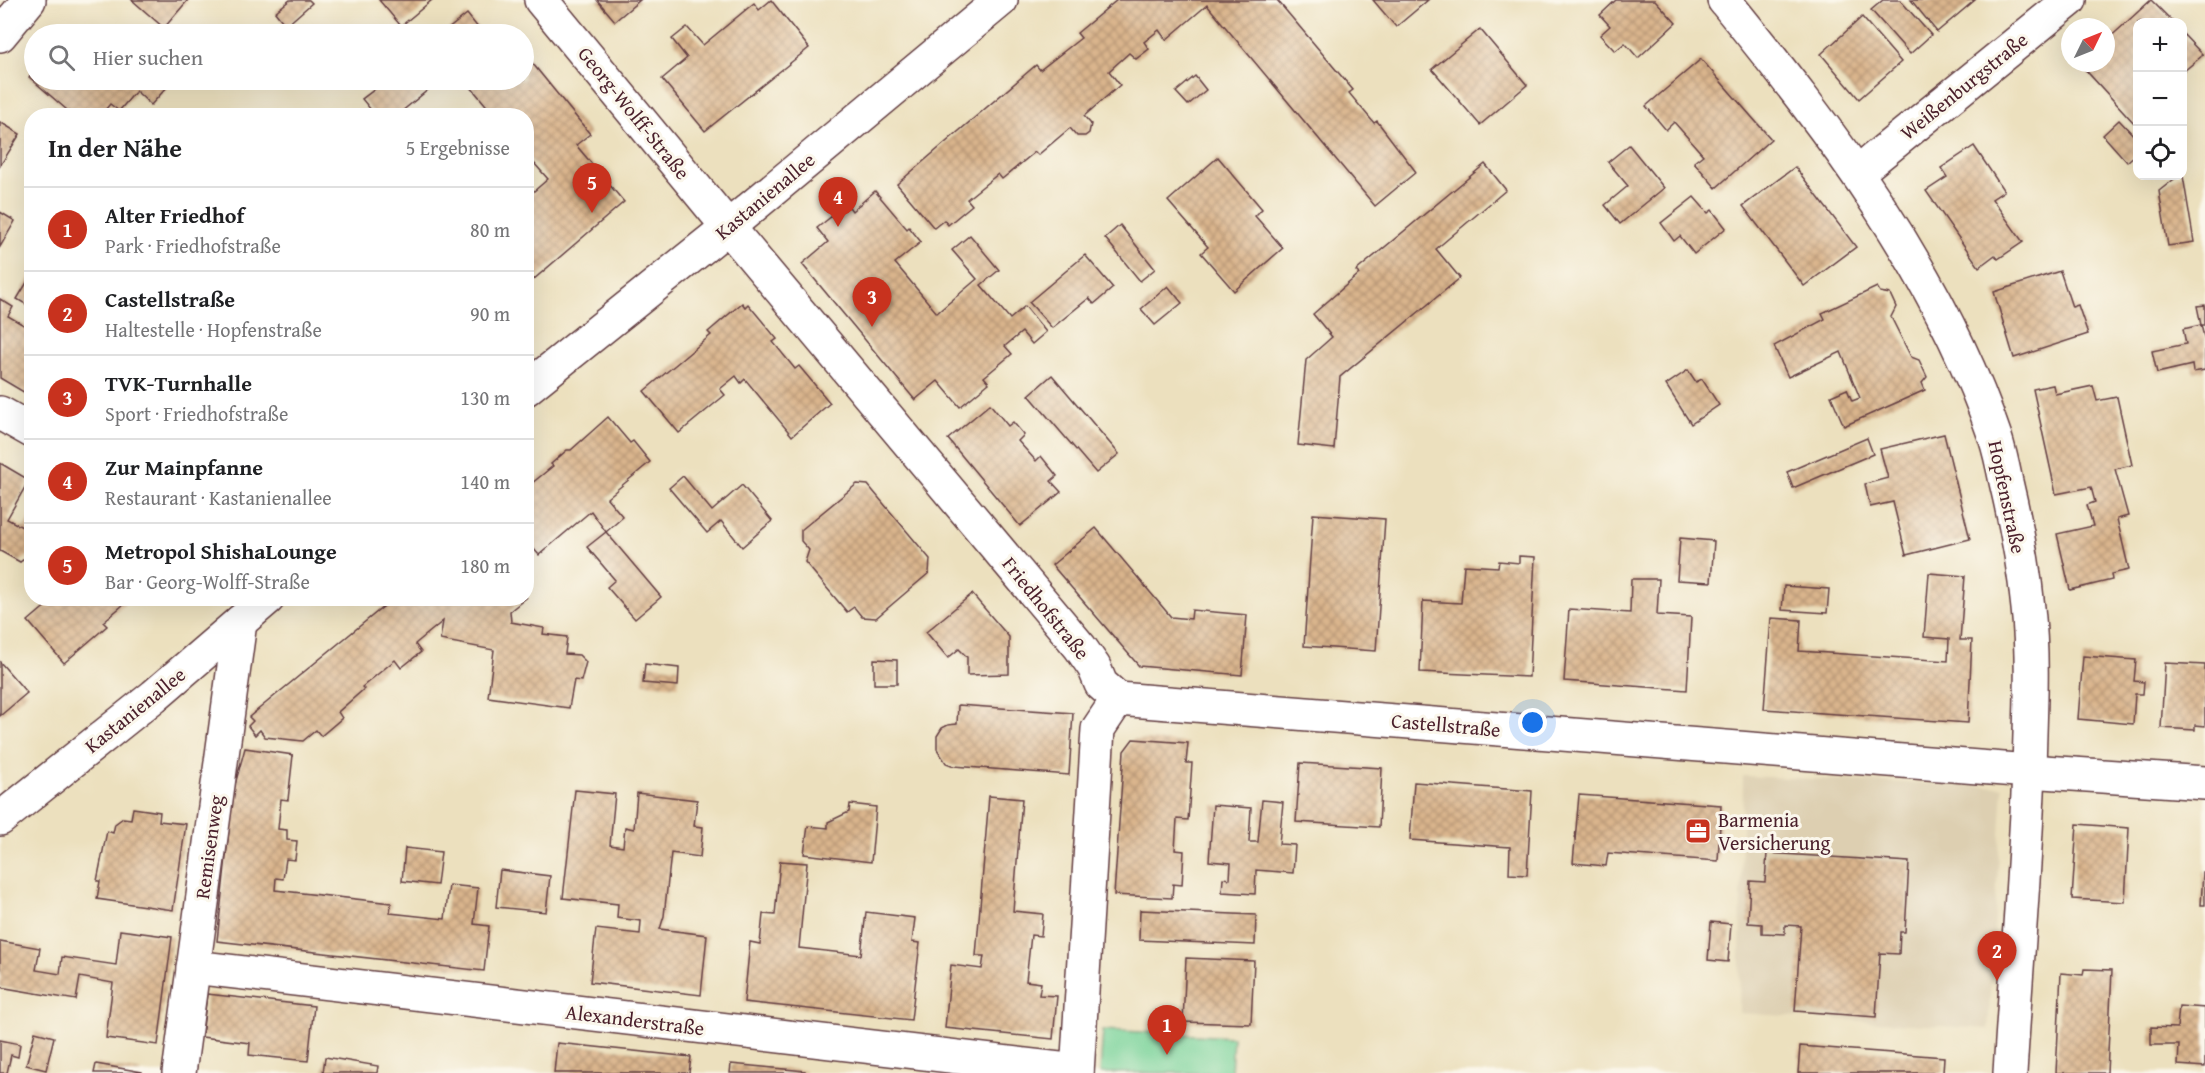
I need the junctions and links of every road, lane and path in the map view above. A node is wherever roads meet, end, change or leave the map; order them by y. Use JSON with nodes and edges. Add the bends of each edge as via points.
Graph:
{"nodes":[{"id":1,"x":29,"y":0,"type":"edge"},
{"id":2,"x":541,"y":0,"type":"edge"},
{"id":3,"x":1001,"y":0,"type":"edge"},
{"id":4,"x":1724,"y":0,"type":"edge"},
{"id":5,"x":2070,"y":0,"type":"edge"},
{"id":6,"x":0,"y":35,"type":"edge"},
{"id":7,"x":1858,"y":172,"type":"junction"},
{"id":8,"x":728,"y":227,"type":"junction"},
{"id":9,"x":534,"y":383,"type":"edge"},
{"id":10,"x":0,"y":413,"type":"edge"},
{"id":11,"x":24,"y":426,"type":"edge"},
{"id":12,"x":259,"y":606,"type":"edge"},
{"id":13,"x":240,"y":622,"type":"junction"},
{"id":14,"x":1118,"y":699,"type":"junction"},
{"id":15,"x":2029,"y":771,"type":"junction"},
{"id":16,"x":2205,"y":783,"type":"edge"},
{"id":17,"x":0,"y":819,"type":"edge"},
{"id":18,"x":193,"y":968,"type":"junction"},
{"id":19,"x":1077,"y":1072,"type":"edge"},
{"id":20,"x":179,"y":1073,"type":"edge"},
{"id":21,"x":2010,"y":1073,"type":"edge"}],
"edges":[{"from":1,"to":6,"type":"street"},
{"from":2,"to":8,"type":"street","name":"Georg-Wolff-Straße"},
{"from":3,"to":8,"type":"street","name":"Kastanienallee"},
{"from":4,"to":7,"type":"street","name":"Hopfenstraße"},
{"from":5,"to":7,"type":"street","name":"Weißenburgstraße"},
{"from":7,"to":15,"type":"street","name":"Hopfenstraße","via":[[1946,318],[1996,440],[2017,528],[2028,610],[2032,678]]},
{"from":8,"to":9,"type":"street","name":"Kastanienallee"},
{"from":8,"to":14,"type":"street","name":"Friedhofstraße","via":[[1080,647],[1101,684]]},
{"from":10,"to":11,"type":"street"},
{"from":12,"to":13,"type":"street","name":"Kastanienallee"},
{"from":13,"to":17,"type":"street","name":"Kastanienallee"},
{"from":13,"to":18,"type":"street","name":"Remisenweg"},
{"from":14,"to":15,"type":"street","name":"Castellstraße"},
{"from":14,"to":19,"type":"street","via":[[1098,729]]},
{"from":15,"to":16,"type":"street","name":"Castellstraße"},
{"from":15,"to":21,"type":"street","name":"Hopfenstraße"},
{"from":18,"to":19,"type":"street","name":"Alexanderstraße"},
{"from":18,"to":20,"type":"street","name":"Remisenweg"}]}
